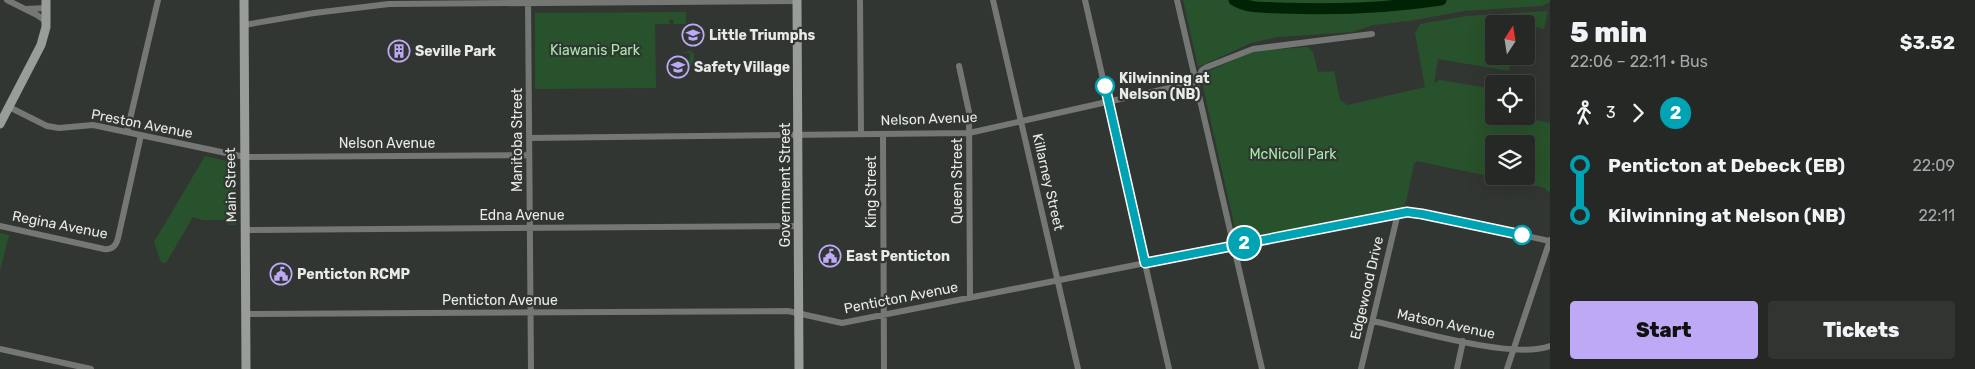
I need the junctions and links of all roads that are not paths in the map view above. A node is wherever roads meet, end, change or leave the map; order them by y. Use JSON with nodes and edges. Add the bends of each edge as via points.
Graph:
{"nodes":[{"id":1,"x":7,"y":0,"type":"edge"},
{"id":2,"x":158,"y":0,"type":"edge"},
{"id":3,"x":244,"y":0,"type":"edge"},
{"id":4,"x":797,"y":0,"type":"edge"},
{"id":5,"x":860,"y":0,"type":"edge"},
{"id":6,"x":993,"y":0,"type":"edge"},
{"id":7,"x":1085,"y":0,"type":"edge"},
{"id":8,"x":1176,"y":0,"type":"edge"},
{"id":9,"x":528,"y":1,"type":"edge"},
{"id":10,"x":48,"y":2,"type":"edge"},
{"id":11,"x":25,"y":9,"type":"junction"},
{"id":12,"x":47,"y":22,"type":"junction"},
{"id":13,"x":244,"y":25,"type":"junction"},
{"id":14,"x":1372,"y":34,"type":"dead end"},
{"id":15,"x":959,"y":66,"type":"dead end"},
{"id":16,"x":1196,"y":82,"type":"junction"},
{"id":17,"x":1108,"y":102,"type":"junction"},
{"id":18,"x":9,"y":107,"type":"junction"},
{"id":19,"x":1021,"y":122,"type":"junction"},
{"id":20,"x":0,"y":124,"type":"edge"},
{"id":21,"x":127,"y":132,"type":"junction"},
{"id":22,"x":970,"y":133,"type":"junction"},
{"id":23,"x":861,"y":134,"type":"junction"},
{"id":24,"x":883,"y":134,"type":"junction"},
{"id":25,"x":142,"y":135,"type":"junction"},
{"id":26,"x":798,"y":135,"type":"junction"},
{"id":27,"x":529,"y":138,"type":"junction"},
{"id":28,"x":529,"y":154,"type":"junction"},
{"id":29,"x":245,"y":157,"type":"junction"},
{"id":30,"x":1398,"y":213,"type":"junction"},
{"id":31,"x":0,"y":226,"type":"edge"},
{"id":32,"x":799,"y":226,"type":"junction"},
{"id":33,"x":529,"y":228,"type":"junction"},
{"id":34,"x":246,"y":230,"type":"junction"},
{"id":35,"x":1550,"y":241,"type":"edge"},
{"id":36,"x":1233,"y":246,"type":"junction"},
{"id":37,"x":1145,"y":263,"type":"junction"},
{"id":38,"x":1058,"y":280,"type":"junction"},
{"id":39,"x":970,"y":298,"type":"junction"},
{"id":40,"x":530,"y":312,"type":"junction"},
{"id":41,"x":246,"y":314,"type":"junction"},
{"id":42,"x":799,"y":314,"type":"junction"},
{"id":43,"x":884,"y":315,"type":"junction"},
{"id":44,"x":1373,"y":320,"type":"junction"},
{"id":45,"x":1463,"y":341,"type":"junction"},
{"id":46,"x":1550,"y":346,"type":"edge"},
{"id":47,"x":0,"y":349,"type":"edge"},
{"id":48,"x":1514,"y":350,"type":"junction"},
{"id":49,"x":91,"y":369,"type":"edge"},
{"id":50,"x":246,"y":369,"type":"edge"},
{"id":51,"x":530,"y":369,"type":"edge"},
{"id":52,"x":799,"y":369,"type":"edge"},
{"id":53,"x":884,"y":369,"type":"edge"},
{"id":54,"x":1078,"y":369,"type":"edge"},
{"id":55,"x":1170,"y":369,"type":"edge"},
{"id":56,"x":1262,"y":369,"type":"edge"},
{"id":57,"x":1361,"y":369,"type":"edge"},
{"id":58,"x":1457,"y":369,"type":"edge"},
{"id":59,"x":1507,"y":369,"type":"edge"}],
"edges":[{"from":1,"to":11,"type":"street"},
{"from":2,"to":21,"type":"street"},
{"from":3,"to":13,"type":"main road","name":"Main Street"},
{"from":4,"to":9,"type":"street"},
{"from":4,"to":26,"type":"main road","name":"Government Street"},
{"from":5,"to":23,"type":"street"},
{"from":6,"to":19,"type":"street","name":"Killarney Street"},
{"from":7,"to":17,"type":"street"},
{"from":8,"to":16,"type":"street"},
{"from":9,"to":13,"type":"street","via":[[389,4]]},
{"from":9,"to":27,"type":"street","name":"Manitoba Street"},
{"from":10,"to":11,"type":"street"},
{"from":10,"to":12,"type":"main road"},
{"from":11,"to":12,"type":"street"},
{"from":12,"to":18,"type":"main road","via":[[41,45]]},
{"from":13,"to":29,"type":"main road","name":"Main Street"},
{"from":14,"to":16,"type":"street","via":[[1254,49],[1207,66]]},
{"from":15,"to":22,"type":"street","name":"Queen Street"},
{"from":16,"to":17,"type":"street","name":"Nelson Avenue"},
{"from":16,"to":36,"type":"street"},
{"from":17,"to":19,"type":"street","name":"Nelson Avenue"},
{"from":17,"to":37,"type":"street"},
{"from":18,"to":20,"type":"main road"},
{"from":18,"to":21,"type":"street","name":"Preston Avenue","via":[[47,126],[93,125]]},
{"from":19,"to":22,"type":"street","name":"Nelson Avenue"},
{"from":19,"to":38,"type":"street","name":"Killarney Street"},
{"from":21,"to":25,"type":"street","name":"Preston Avenue"},
{"from":22,"to":24,"type":"street","name":"Nelson Avenue"},
{"from":22,"to":39,"type":"street","name":"Queen Street"},
{"from":23,"to":24,"type":"street","name":"Nelson Avenue"},
{"from":23,"to":26,"type":"street","name":"Nelson Avenue"},
{"from":24,"to":43,"type":"street","name":"King Street"},
{"from":25,"to":29,"type":"street","name":"Preston Avenue"},
{"from":25,"to":31,"type":"street","name":"Regina Avenue","via":[[114,247],[104,250]]},
{"from":26,"to":27,"type":"street","name":"Nelson Avenue"},
{"from":26,"to":32,"type":"main road","name":"Government Street"},
{"from":27,"to":28,"type":"street","name":"Manitoba Street"},
{"from":28,"to":29,"type":"street","name":"Nelson Avenue"},
{"from":28,"to":33,"type":"street","name":"Manitoba Street"},
{"from":29,"to":34,"type":"main road","name":"Main Street"},
{"from":30,"to":35,"type":"street","name":"Penticton Avenue","via":[[1422,214]]},
{"from":30,"to":36,"type":"street","name":"Penticton Avenue"},
{"from":30,"to":44,"type":"street","name":"Edgewood Drive"},
{"from":32,"to":33,"type":"street","name":"Edna Avenue"},
{"from":32,"to":42,"type":"main road","name":"Government Street"},
{"from":33,"to":34,"type":"street","name":"Edna Avenue"},
{"from":33,"to":40,"type":"street","name":"Manitoba Street"},
{"from":34,"to":41,"type":"main road","name":"Main Street"},
{"from":35,"to":48,"type":"street"},
{"from":36,"to":37,"type":"street","name":"Penticton Avenue"},
{"from":36,"to":56,"type":"street"},
{"from":37,"to":38,"type":"street","name":"Penticton Avenue"},
{"from":37,"to":55,"type":"street"},
{"from":38,"to":39,"type":"street","name":"Penticton Avenue"},
{"from":38,"to":54,"type":"street","name":"Killarney Street"},
{"from":39,"to":43,"type":"street","name":"Penticton Avenue"},
{"from":40,"to":41,"type":"street","name":"Penticton Avenue"},
{"from":40,"to":42,"type":"street","name":"Penticton Avenue","via":[[788,311]]},
{"from":40,"to":51,"type":"street","name":"Manitoba Street"},
{"from":41,"to":50,"type":"main road","name":"Main Street"},
{"from":42,"to":43,"type":"street","name":"Penticton Avenue","via":[[835,323]]},
{"from":42,"to":52,"type":"main road","name":"Government Street"},
{"from":43,"to":53,"type":"street","name":"King Street"},
{"from":44,"to":45,"type":"street","name":"Matson Avenue"},
{"from":44,"to":57,"type":"street","name":"Edgewood Drive"},
{"from":45,"to":48,"type":"street","name":"Matson Avenue"},
{"from":45,"to":58,"type":"street"},
{"from":46,"to":48,"type":"street","name":"Matson Avenue"},
{"from":47,"to":49,"type":"street"},
{"from":48,"to":59,"type":"street"}]}
